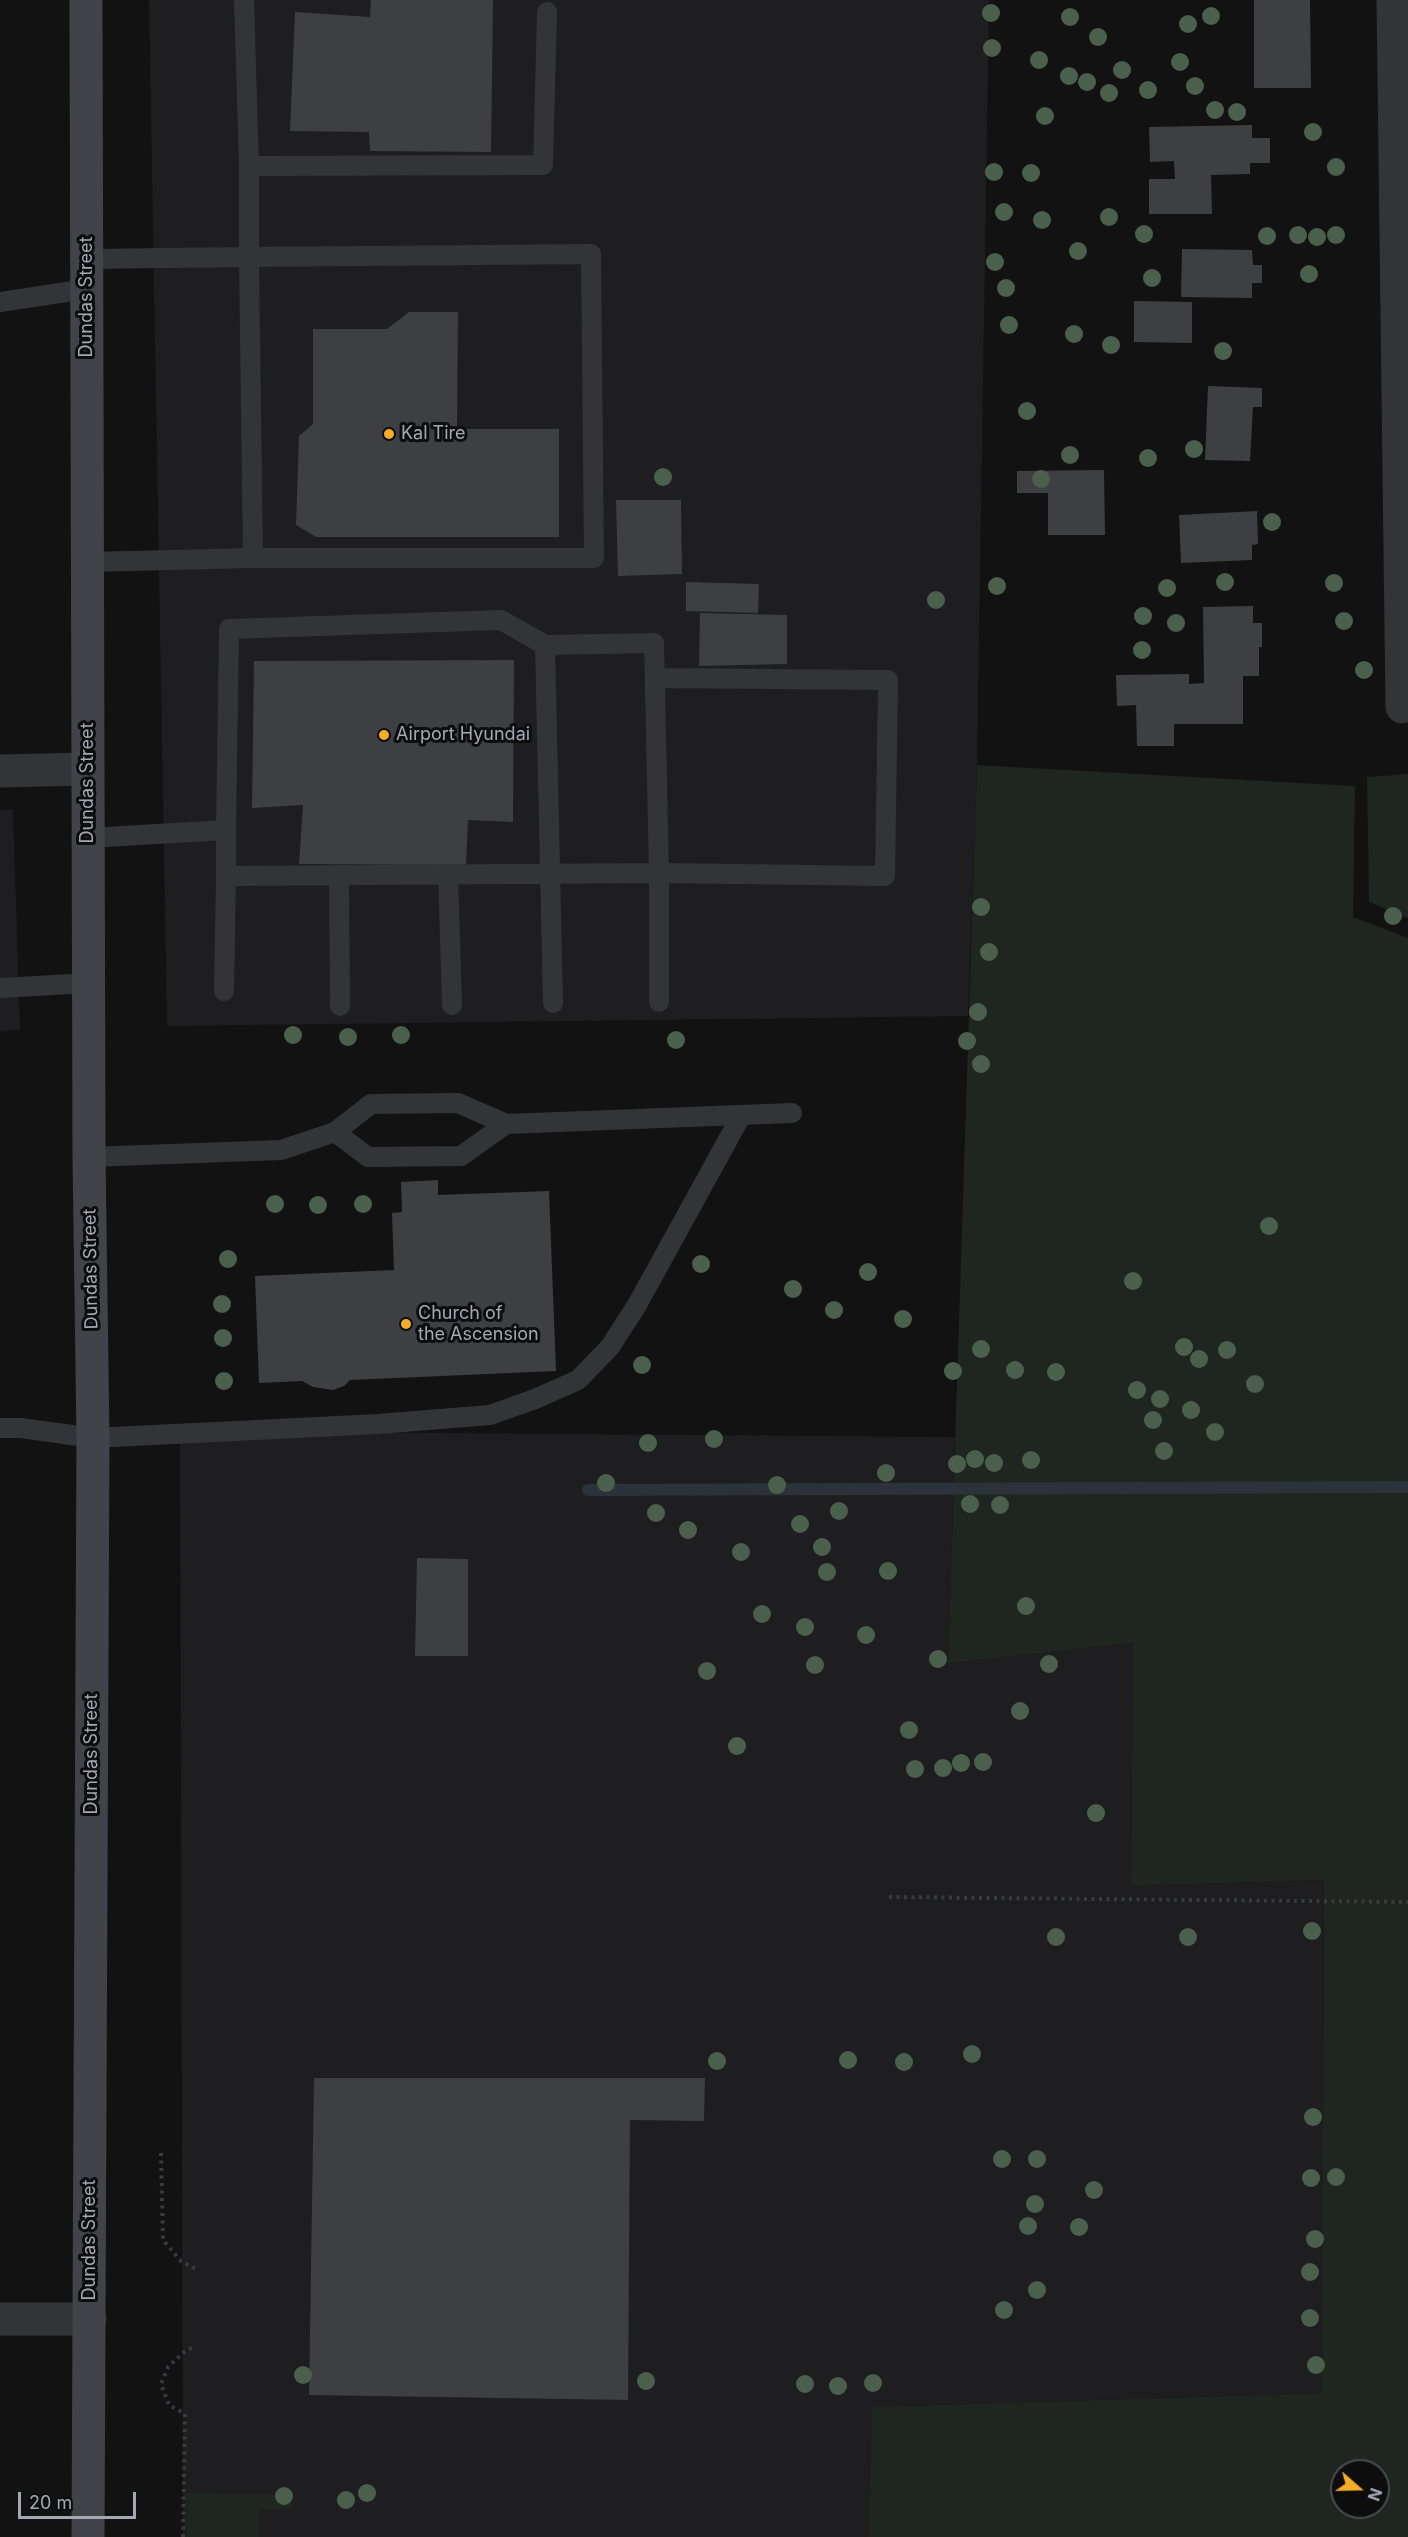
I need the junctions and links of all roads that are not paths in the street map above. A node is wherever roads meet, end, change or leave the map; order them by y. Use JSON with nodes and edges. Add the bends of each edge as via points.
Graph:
{"nodes":[{"id":1,"x":86,"y":0,"type":"edge"},
{"id":2,"x":244,"y":0,"type":"edge"},
{"id":3,"x":1393,"y":0,"type":"edge"},
{"id":4,"x":547,"y":12,"type":"dead end"},
{"id":5,"x":249,"y":166,"type":"junction"},
{"id":6,"x":249,"y":257,"type":"junction"},
{"id":7,"x":86,"y":274,"type":"junction"},
{"id":8,"x":0,"y":302,"type":"edge"},
{"id":9,"x":253,"y":558,"type":"junction"},
{"id":10,"x":88,"y":562,"type":"junction"},
{"id":11,"x":545,"y":645,"type":"junction"},
{"id":12,"x":655,"y":678,"type":"junction"},
{"id":13,"x":1402,"y":707,"type":"dead end"},
{"id":14,"x":88,"y":769,"type":"junction"},
{"id":15,"x":0,"y":771,"type":"edge"},
{"id":16,"x":226,"y":830,"type":"junction"},
{"id":17,"x":88,"y":838,"type":"junction"},
{"id":18,"x":659,"y":873,"type":"junction"},
{"id":19,"x":448,"y":874,"type":"junction"},
{"id":20,"x":549,"y":874,"type":"junction"},
{"id":21,"x":339,"y":875,"type":"junction"},
{"id":22,"x":226,"y":876,"type":"junction"},
{"id":23,"x":89,"y":983,"type":"junction"},
{"id":24,"x":0,"y":988,"type":"edge"},
{"id":25,"x":224,"y":991,"type":"dead end"},
{"id":26,"x":659,"y":1002,"type":"dead end"},
{"id":27,"x":553,"y":1003,"type":"dead end"},
{"id":28,"x":452,"y":1005,"type":"dead end"},
{"id":29,"x":340,"y":1006,"type":"dead end"},
{"id":30,"x":792,"y":1113,"type":"dead end"},
{"id":31,"x":741,"y":1116,"type":"junction"},
{"id":32,"x":506,"y":1124,"type":"junction"},
{"id":33,"x":335,"y":1132,"type":"junction"},
{"id":34,"x":89,"y":1157,"type":"junction"},
{"id":35,"x":0,"y":1428,"type":"edge"},
{"id":36,"x":93,"y":1438,"type":"junction"},
{"id":37,"x":0,"y":2319,"type":"edge"},
{"id":38,"x":90,"y":2319,"type":"junction"},
{"id":39,"x":88,"y":2537,"type":"edge"}],
"edges":[{"from":1,"to":7,"type":"main road","name":"Dundas Street"},
{"from":2,"to":5,"type":"lane"},
{"from":3,"to":13,"type":"street"},
{"from":4,"to":5,"type":"lane","via":[[543,165]]},
{"from":5,"to":6,"type":"lane"},
{"from":6,"to":7,"type":"lane"},
{"from":6,"to":9,"type":"lane"},
{"from":6,"to":9,"type":"lane","via":[[591,254],[594,558]]},
{"from":7,"to":8,"type":"lane"},
{"from":7,"to":10,"type":"main road","name":"Dundas Street"},
{"from":9,"to":10,"type":"lane"},
{"from":10,"to":14,"type":"main road","name":"Dundas Street"},
{"from":11,"to":12,"type":"lane","via":[[654,643]]},
{"from":11,"to":16,"type":"lane","via":[[501,620],[229,628]]},
{"from":11,"to":20,"type":"lane"},
{"from":12,"to":18,"type":"lane"},
{"from":12,"to":18,"type":"lane","via":[[888,680],[885,876]]},
{"from":14,"to":15,"type":"street"},
{"from":14,"to":17,"type":"main road","name":"Dundas Street"},
{"from":16,"to":17,"type":"lane"},
{"from":16,"to":22,"type":"lane"},
{"from":17,"to":23,"type":"main road","name":"Dundas Street"},
{"from":18,"to":20,"type":"lane"},
{"from":18,"to":26,"type":"lane"},
{"from":19,"to":20,"type":"lane"},
{"from":19,"to":21,"type":"lane"},
{"from":19,"to":28,"type":"lane"},
{"from":20,"to":27,"type":"lane"},
{"from":21,"to":22,"type":"lane"},
{"from":21,"to":29,"type":"lane"},
{"from":22,"to":25,"type":"lane"},
{"from":23,"to":24,"type":"lane"},
{"from":23,"to":34,"type":"main road","name":"Dundas Street"},
{"from":30,"to":31,"type":"lane"},
{"from":31,"to":32,"type":"lane"},
{"from":31,"to":36,"type":"lane","via":[[637,1305],[610,1347],[578,1380],[490,1415]]},
{"from":32,"to":33,"type":"lane","via":[[458,1103],[371,1104]]},
{"from":32,"to":33,"type":"lane","via":[[461,1156],[368,1157]]},
{"from":33,"to":34,"type":"lane","via":[[281,1150]]},
{"from":34,"to":36,"type":"main road","name":"Dundas Street"},
{"from":35,"to":36,"type":"lane"},
{"from":36,"to":38,"type":"main road","name":"Dundas Street"},
{"from":37,"to":38,"type":"street"},
{"from":38,"to":39,"type":"main road","name":"Dundas Street"}]}
